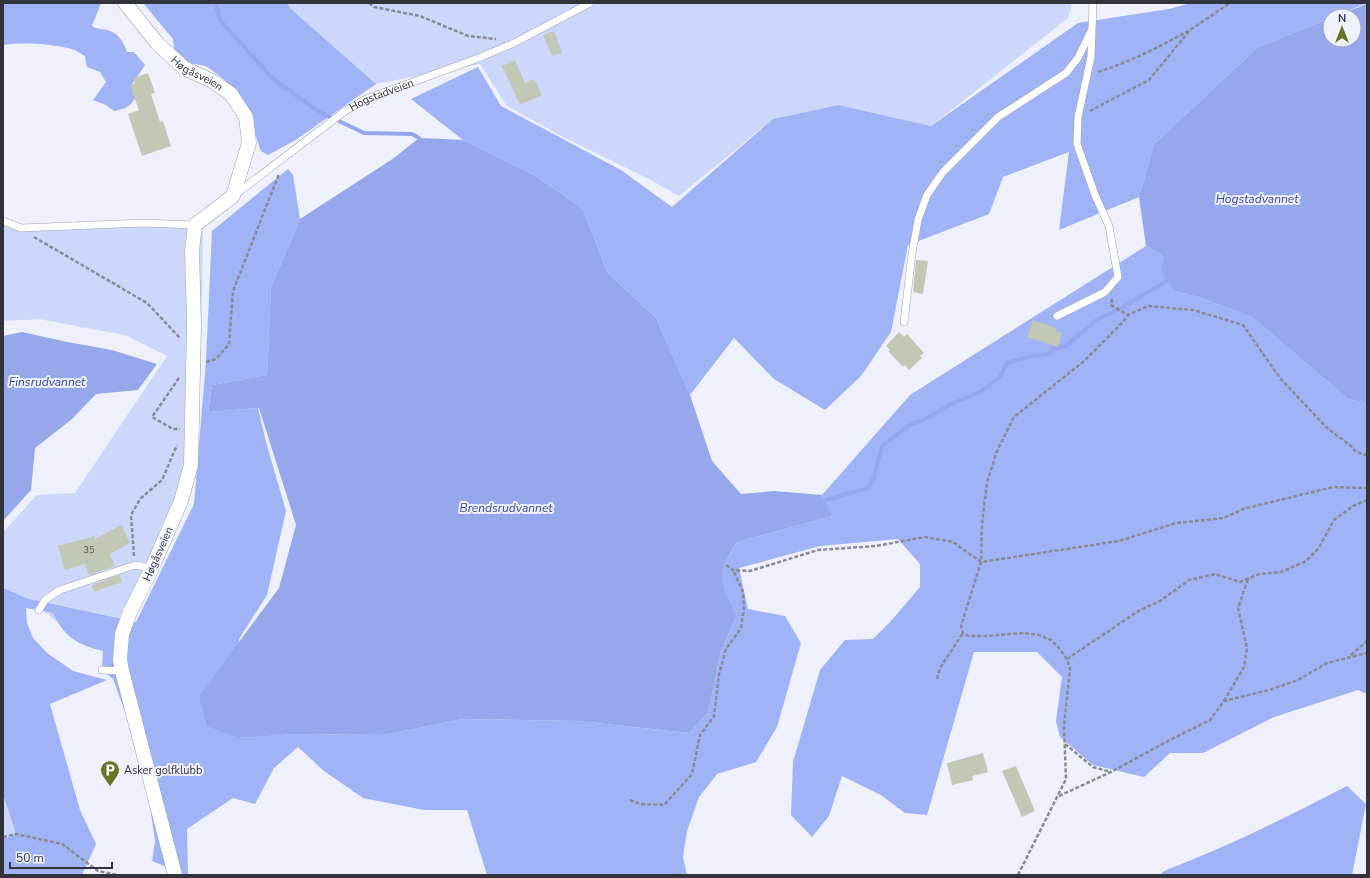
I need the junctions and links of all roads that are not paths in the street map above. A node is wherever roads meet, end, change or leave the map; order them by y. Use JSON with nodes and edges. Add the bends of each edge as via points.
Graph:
{"nodes":[{"id":1,"x":125,"y":3,"type":"edge"},
{"id":2,"x":590,"y":3,"type":"edge"},
{"id":3,"x":1093,"y":3,"type":"edge"},
{"id":4,"x":1092,"y":31,"type":"junction"},
{"id":5,"x":233,"y":196,"type":"junction"},
{"id":6,"x":4,"y":222,"type":"edge"},
{"id":7,"x":195,"y":225,"type":"junction"},
{"id":8,"x":1057,"y":316,"type":"dead end"},
{"id":9,"x":904,"y":322,"type":"dead end"},
{"id":10,"x":152,"y":568,"type":"junction"},
{"id":11,"x":39,"y":610,"type":"dead end"},
{"id":12,"x":102,"y":670,"type":"dead end"},
{"id":13,"x":122,"y":671,"type":"junction"},
{"id":14,"x":175,"y":875,"type":"edge"}],
"edges":[{"from":1,"to":5,"type":"street","name":"Høgåsveien","via":[[157,43],[184,68],[212,81],[231,94],[246,117],[249,143]]},
{"from":2,"to":5,"type":"lane","name":"Hogstadveien","via":[[505,47],[366,99],[345,111]]},
{"from":3,"to":4,"type":"lane"},
{"from":4,"to":8,"type":"lane","via":[[1091,57],[1078,117],[1077,144],[1109,226],[1118,277],[1105,292]]},
{"from":4,"to":9,"type":"lane","via":[[1078,58],[1066,73],[998,117],[943,172],[927,195],[918,220]]},
{"from":5,"to":7,"type":"street","name":"Hogstadveien"},
{"from":6,"to":7,"type":"lane","via":[[20,228],[144,223]]},
{"from":7,"to":10,"type":"street","name":"Høgåsveien","via":[[192,250],[194,366],[191,465],[181,501]]},
{"from":10,"to":11,"type":"lane","via":[[135,565],[60,590],[45,600]]},
{"from":10,"to":13,"type":"street","name":"Høgåsveien","via":[[122,634]]},
{"from":12,"to":13,"type":"lane"},
{"from":13,"to":14,"type":"street","name":"Høgåsveien"}]}
